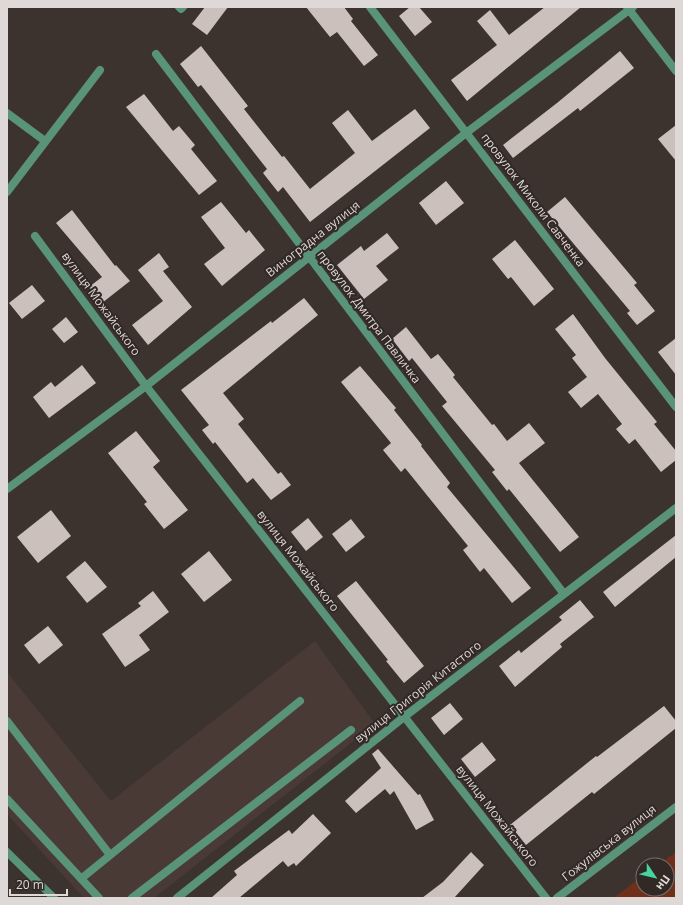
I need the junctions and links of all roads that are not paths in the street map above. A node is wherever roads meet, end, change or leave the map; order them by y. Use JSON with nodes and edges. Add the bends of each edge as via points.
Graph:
{"nodes":[{"id":1,"x":179,"y":7,"type":"edge"},
{"id":2,"x":183,"y":7,"type":"edge"},
{"id":3,"x":370,"y":7,"type":"edge"},
{"id":4,"x":630,"y":8,"type":"edge"},
{"id":5,"x":156,"y":54,"type":"dead end"},
{"id":6,"x":100,"y":70,"type":"dead end"},
{"id":7,"x":676,"y":71,"type":"edge"},
{"id":8,"x":7,"y":113,"type":"edge"},
{"id":9,"x":466,"y":133,"type":"junction"},
{"id":10,"x":46,"y":141,"type":"junction"},
{"id":11,"x":7,"y":192,"type":"edge"},
{"id":12,"x":35,"y":236,"type":"dead end"},
{"id":13,"x":309,"y":257,"type":"junction"},
{"id":14,"x":146,"y":386,"type":"junction"},
{"id":15,"x":676,"y":407,"type":"edge"},
{"id":16,"x":7,"y":489,"type":"edge"},
{"id":17,"x":676,"y":508,"type":"edge"},
{"id":18,"x":564,"y":594,"type":"junction"},
{"id":19,"x":300,"y":701,"type":"dead end"},
{"id":20,"x":404,"y":717,"type":"junction"},
{"id":21,"x":7,"y":721,"type":"edge"},
{"id":22,"x":351,"y":730,"type":"dead end"},
{"id":23,"x":7,"y":799,"type":"edge"},
{"id":24,"x":676,"y":806,"type":"edge"},
{"id":25,"x":7,"y":852,"type":"edge"},
{"id":26,"x":110,"y":855,"type":"junction"},
{"id":27,"x":82,"y":878,"type":"junction"},
{"id":28,"x":54,"y":898,"type":"edge"},
{"id":29,"x":99,"y":898,"type":"edge"},
{"id":30,"x":132,"y":898,"type":"edge"},
{"id":31,"x":177,"y":898,"type":"edge"},
{"id":32,"x":546,"y":898,"type":"edge"},
{"id":33,"x":557,"y":898,"type":"edge"}],
"edges":[{"from":1,"to":2,"type":"street"},
{"from":3,"to":9,"type":"street","name":"провулок Миколи Савченка"},
{"from":4,"to":7,"type":"street"},
{"from":4,"to":9,"type":"street","name":"Виноградна вулиця"},
{"from":5,"to":13,"type":"street","name":"провулок Дмитра Павличка"},
{"from":6,"to":10,"type":"street"},
{"from":8,"to":10,"type":"street"},
{"from":9,"to":13,"type":"street","name":"Виноградна вулиця"},
{"from":9,"to":15,"type":"street","name":"провулок Миколи Савченка"},
{"from":10,"to":11,"type":"street"},
{"from":12,"to":14,"type":"street","name":"вулиця Можайського"},
{"from":13,"to":14,"type":"street","name":"Виноградна вулиця"},
{"from":13,"to":18,"type":"street","name":"провулок Дмитра Павличка"},
{"from":14,"to":16,"type":"street","name":"Виноградна вулиця"},
{"from":14,"to":20,"type":"street","name":"вулиця Можайського"},
{"from":17,"to":18,"type":"street","name":"вулиця Григорія Китастого"},
{"from":18,"to":20,"type":"street","name":"вулиця Григорія Китастого"},
{"from":19,"to":26,"type":"street"},
{"from":20,"to":31,"type":"street","name":"вулиця Григорія Китастого"},
{"from":20,"to":32,"type":"street","name":"вулиця Можайського"},
{"from":21,"to":26,"type":"street"},
{"from":22,"to":30,"type":"street"},
{"from":23,"to":27,"type":"street"},
{"from":24,"to":33,"type":"street","name":"Гожулівська вулиця"},
{"from":25,"to":28,"type":"street"},
{"from":26,"to":27,"type":"street"},
{"from":27,"to":29,"type":"street"}]}
